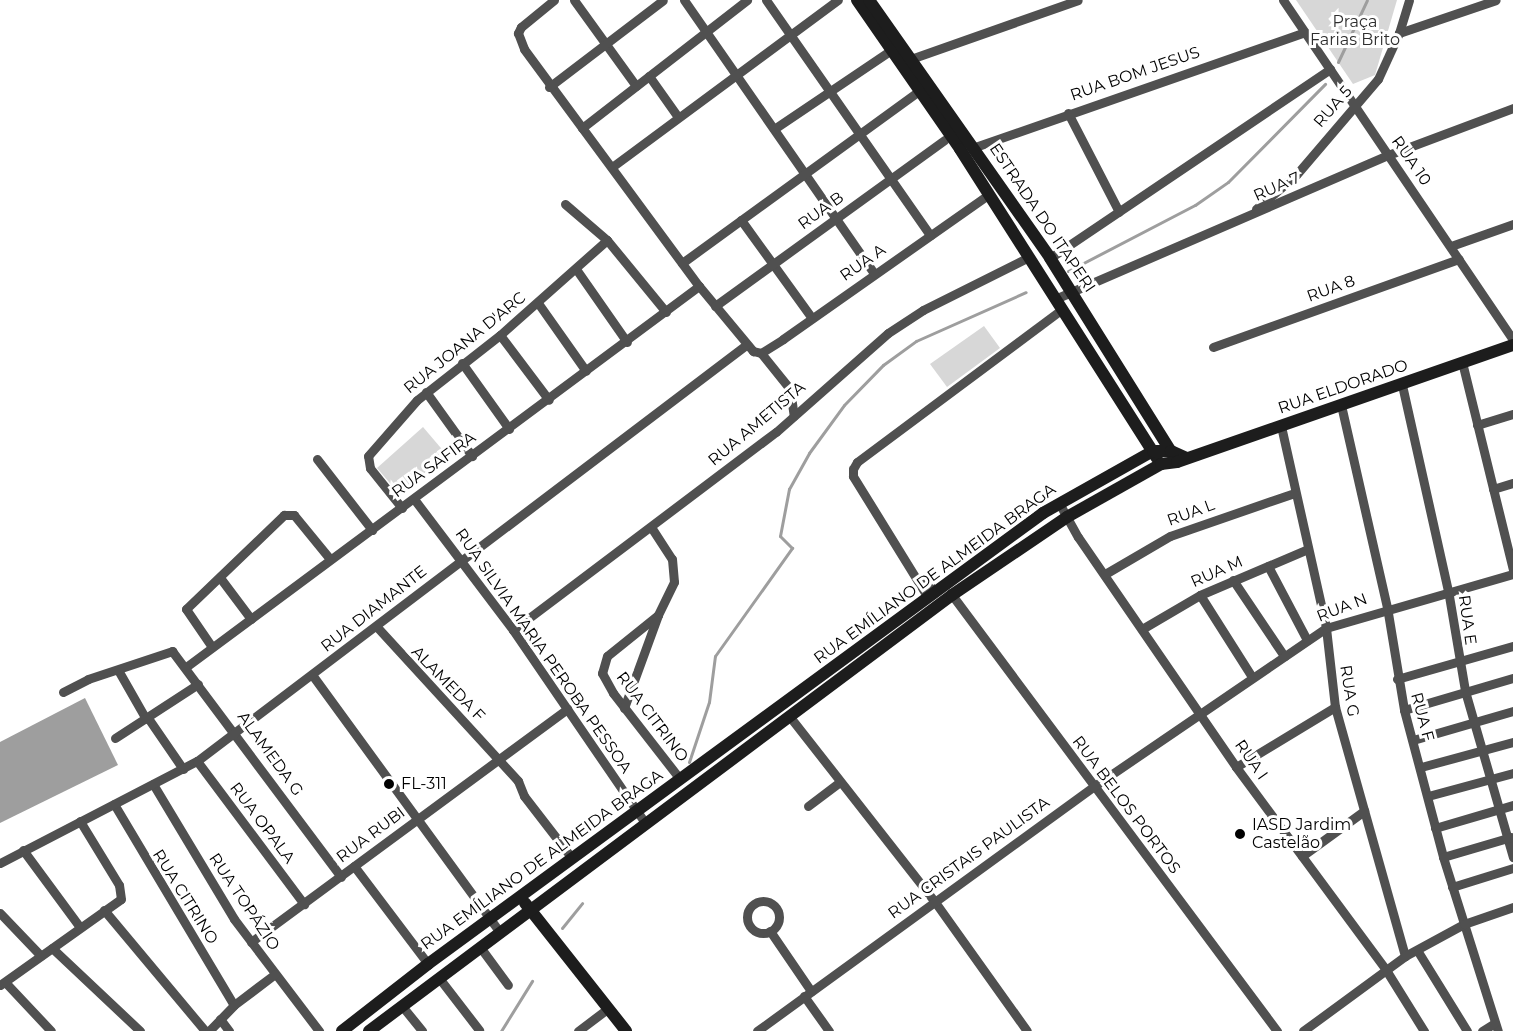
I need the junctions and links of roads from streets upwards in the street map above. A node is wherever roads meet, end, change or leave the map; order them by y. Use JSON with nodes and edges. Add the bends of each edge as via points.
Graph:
{"nodes":[{"id":1,"x":554,"y":0,"type":"edge"},
{"id":2,"x":574,"y":0,"type":"edge"},
{"id":3,"x":663,"y":0,"type":"edge"},
{"id":4,"x":684,"y":0,"type":"edge"},
{"id":5,"x":747,"y":0,"type":"edge"},
{"id":6,"x":766,"y":0,"type":"edge"},
{"id":7,"x":838,"y":0,"type":"edge"},
{"id":8,"x":857,"y":0,"type":"edge"},
{"id":9,"x":869,"y":0,"type":"edge"},
{"id":10,"x":1078,"y":0,"type":"edge"},
{"id":11,"x":1283,"y":0,"type":"edge"},
{"id":12,"x":1409,"y":0,"type":"edge"},
{"id":13,"x":1496,"y":0,"type":"edge"},
{"id":14,"x":706,"y":32,"type":"junction"},
{"id":15,"x":1305,"y":32,"type":"junction"},
{"id":16,"x":1399,"y":33,"type":"junction"},
{"id":17,"x":790,"y":34,"type":"junction"},
{"id":18,"x":605,"y":44,"type":"junction"},
{"id":19,"x":891,"y":50,"type":"junction"},
{"id":20,"x":905,"y":61,"type":"junction"},
{"id":21,"x":1330,"y":69,"type":"junction"},
{"id":22,"x":735,"y":73,"type":"junction"},
{"id":23,"x":649,"y":76,"type":"junction"},
{"id":24,"x":636,"y":86,"type":"junction"},
{"id":25,"x":549,"y":87,"type":"junction"},
{"id":26,"x":919,"y":91,"type":"junction"},
{"id":27,"x":830,"y":92,"type":"junction"},
{"id":28,"x":1353,"y":104,"type":"junction"},
{"id":29,"x":1513,"y":108,"type":"edge"},
{"id":30,"x":1068,"y":113,"type":"junction"},
{"id":31,"x":678,"y":117,"type":"junction"},
{"id":32,"x":582,"y":128,"type":"junction"},
{"id":33,"x":774,"y":129,"type":"junction"},
{"id":34,"x":859,"y":134,"type":"junction"},
{"id":35,"x":944,"y":140,"type":"dead end"},
{"id":36,"x":975,"y":147,"type":"junction"},
{"id":37,"x":1388,"y":154,"type":"junction"},
{"id":38,"x":612,"y":167,"type":"junction"},
{"id":39,"x":805,"y":174,"type":"junction"},
{"id":40,"x":890,"y":179,"type":"junction"},
{"id":41,"x":989,"y":194,"type":"junction"},
{"id":42,"x":565,"y":204,"type":"dead end"},
{"id":43,"x":1119,"y":212,"type":"junction"},
{"id":44,"x":1250,"y":215,"type":"junction"},
{"id":45,"x":836,"y":218,"type":"junction"},
{"id":46,"x":741,"y":220,"type":"junction"},
{"id":47,"x":1513,"y":224,"type":"edge"},
{"id":48,"x":930,"y":235,"type":"junction"},
{"id":49,"x":607,"y":240,"type":"junction"},
{"id":50,"x":1451,"y":246,"type":"junction"},
{"id":51,"x":1029,"y":257,"type":"junction"},
{"id":52,"x":1050,"y":258,"type":"junction"},
{"id":53,"x":1460,"y":259,"type":"junction"},
{"id":54,"x":682,"y":263,"type":"junction"},
{"id":55,"x":773,"y":264,"type":"junction"},
{"id":56,"x":576,"y":269,"type":"junction"},
{"id":57,"x":874,"y":273,"type":"junction"},
{"id":58,"x":699,"y":286,"type":"junction"},
{"id":59,"x":1072,"y":292,"type":"junction"},
{"id":60,"x":538,"y":303,"type":"junction"},
{"id":61,"x":1059,"y":304,"type":"junction"},
{"id":62,"x":715,"y":306,"type":"junction"},
{"id":63,"x":666,"y":312,"type":"junction"},
{"id":64,"x":812,"y":318,"type":"junction"},
{"id":65,"x":500,"y":335,"type":"junction"},
{"id":66,"x":1512,"y":341,"type":"edge"},
{"id":67,"x":627,"y":342,"type":"junction"},
{"id":68,"x":1214,"y":347,"type":"dead end"},
{"id":69,"x":753,"y":350,"type":"junction"},
{"id":70,"x":1462,"y":362,"type":"junction"},
{"id":71,"x":462,"y":363,"type":"junction"},
{"id":72,"x":586,"y":371,"type":"junction"},
{"id":73,"x":1402,"y":384,"type":"junction"},
{"id":74,"x":426,"y":392,"type":"junction"},
{"id":75,"x":549,"y":400,"type":"junction"},
{"id":76,"x":1341,"y":405,"type":"junction"},
{"id":77,"x":1513,"y":414,"type":"edge"},
{"id":78,"x":794,"y":416,"type":"junction"},
{"id":79,"x":1477,"y":425,"type":"junction"},
{"id":80,"x":1281,"y":426,"type":"junction"},
{"id":81,"x":509,"y":429,"type":"junction"},
{"id":82,"x":1153,"y":451,"type":"junction"},
{"id":83,"x":472,"y":456,"type":"junction"},
{"id":84,"x":1179,"y":457,"type":"junction"},
{"id":85,"x":317,"y":459,"type":"dead end"},
{"id":86,"x":1161,"y":464,"type":"junction"},
{"id":87,"x":1513,"y":483,"type":"edge"},
{"id":88,"x":1493,"y":489,"type":"junction"},
{"id":89,"x":1294,"y":493,"type":"junction"},
{"id":90,"x":414,"y":499,"type":"junction"},
{"id":91,"x":1059,"y":503,"type":"junction"},
{"id":92,"x":402,"y":508,"type":"junction"},
{"id":93,"x":1067,"y":517,"type":"junction"},
{"id":94,"x":651,"y":527,"type":"junction"},
{"id":95,"x":372,"y":530,"type":"junction"},
{"id":96,"x":1308,"y":549,"type":"junction"},
{"id":97,"x":330,"y":559,"type":"junction"},
{"id":98,"x":461,"y":559,"type":"junction"},
{"id":99,"x":1268,"y":566,"type":"junction"},
{"id":100,"x":1513,"y":572,"type":"edge"},
{"id":101,"x":1105,"y":574,"type":"junction"},
{"id":102,"x":925,"y":578,"type":"dead end"},
{"id":103,"x":221,"y":579,"type":"junction"},
{"id":104,"x":1233,"y":580,"type":"junction"},
{"id":105,"x":1448,"y":590,"type":"junction"},
{"id":106,"x":931,"y":594,"type":"junction"},
{"id":107,"x":952,"y":595,"type":"junction"},
{"id":108,"x":1200,"y":595,"type":"junction"},
{"id":109,"x":1387,"y":607,"type":"junction"},
{"id":110,"x":658,"y":615,"type":"junction"},
{"id":111,"x":251,"y":619,"type":"junction"},
{"id":112,"x":377,"y":627,"type":"junction"},
{"id":113,"x":1326,"y":628,"type":"junction"},
{"id":114,"x":1142,"y":629,"type":"junction"},
{"id":115,"x":513,"y":630,"type":"junction"},
{"id":116,"x":1307,"y":640,"type":"junction"},
{"id":117,"x":1513,"y":646,"type":"edge"},
{"id":118,"x":212,"y":647,"type":"junction"},
{"id":119,"x":1284,"y":656,"type":"junction"},
{"id":120,"x":1458,"y":663,"type":"junction"},
{"id":121,"x":186,"y":666,"type":"junction"},
{"id":122,"x":118,"y":670,"type":"junction"},
{"id":123,"x":313,"y":676,"type":"junction"},
{"id":124,"x":1252,"y":677,"type":"junction"},
{"id":125,"x":1513,"y":678,"type":"edge"},
{"id":126,"x":1397,"y":679,"type":"junction"},
{"id":127,"x":198,"y":684,"type":"junction"},
{"id":128,"x":1465,"y":691,"type":"junction"},
{"id":129,"x":63,"y":692,"type":"dead end"},
{"id":130,"x":1335,"y":707,"type":"junction"},
{"id":131,"x":624,"y":708,"type":"junction"},
{"id":132,"x":567,"y":709,"type":"junction"},
{"id":133,"x":1404,"y":710,"type":"junction"},
{"id":134,"x":1513,"y":711,"type":"edge"},
{"id":135,"x":1200,"y":712,"type":"junction"},
{"id":136,"x":790,"y":717,"type":"junction"},
{"id":137,"x":147,"y":718,"type":"junction"},
{"id":138,"x":1474,"y":721,"type":"junction"},
{"id":139,"x":235,"y":732,"type":"junction"},
{"id":140,"x":115,"y":738,"type":"dead end"},
{"id":141,"x":1413,"y":740,"type":"junction"},
{"id":142,"x":1513,"y":742,"type":"edge"},
{"id":143,"x":1482,"y":750,"type":"junction"},
{"id":144,"x":499,"y":760,"type":"junction"},
{"id":145,"x":197,"y":761,"type":"junction"},
{"id":146,"x":1236,"y":767,"type":"junction"},
{"id":147,"x":1420,"y":767,"type":"junction"},
{"id":148,"x":183,"y":769,"type":"junction"},
{"id":149,"x":1513,"y":773,"type":"edge"},
{"id":150,"x":680,"y":779,"type":"junction"},
{"id":151,"x":1491,"y":780,"type":"junction"},
{"id":152,"x":840,"y":782,"type":"junction"},
{"id":153,"x":153,"y":784,"type":"junction"},
{"id":154,"x":1093,"y":786,"type":"junction"},
{"id":155,"x":1428,"y":796,"type":"junction"},
{"id":156,"x":114,"y":804,"type":"junction"},
{"id":157,"x":1513,"y":805,"type":"edge"},
{"id":158,"x":808,"y":806,"type":"dead end"},
{"id":159,"x":1498,"y":809,"type":"junction"},
{"id":160,"x":636,"y":811,"type":"junction"},
{"id":161,"x":1364,"y":811,"type":"junction"},
{"id":162,"x":417,"y":818,"type":"junction"},
{"id":163,"x":80,"y":821,"type":"junction"},
{"id":164,"x":645,"y":823,"type":"junction"},
{"id":165,"x":1435,"y":828,"type":"junction"},
{"id":166,"x":1510,"y":837,"type":"edge"},
{"id":167,"x":23,"y":850,"type":"junction"},
{"id":168,"x":1302,"y":856,"type":"junction"},
{"id":169,"x":1443,"y":857,"type":"junction"},
{"id":170,"x":1513,"y":857,"type":"edge"},
{"id":171,"x":572,"y":858,"type":"junction"},
{"id":172,"x":0,"y":863,"type":"edge"},
{"id":173,"x":354,"y":866,"type":"junction"},
{"id":174,"x":1513,"y":868,"type":"edge"},
{"id":175,"x":340,"y":877,"type":"junction"},
{"id":176,"x":1452,"y":886,"type":"junction"},
{"id":177,"x":521,"y":897,"type":"junction"},
{"id":178,"x":935,"y":902,"type":"junction"},
{"id":179,"x":304,"y":903,"type":"junction"},
{"id":180,"x":1513,"y":907,"type":"edge"},
{"id":181,"x":104,"y":910,"type":"junction"},
{"id":182,"x":530,"y":910,"type":"junction"},
{"id":183,"x":0,"y":913,"type":"edge"},
{"id":184,"x":491,"y":919,"type":"junction"},
{"id":185,"x":1464,"y":924,"type":"junction"},
{"id":186,"x":79,"y":926,"type":"junction"},
{"id":187,"x":500,"y":932,"type":"junction"},
{"id":188,"x":770,"y":932,"type":"dead end"},
{"id":189,"x":251,"y":942,"type":"junction"},
{"id":190,"x":480,"y":947,"type":"junction"},
{"id":191,"x":52,"y":948,"type":"junction"},
{"id":192,"x":1417,"y":950,"type":"junction"},
{"id":193,"x":40,"y":956,"type":"junction"},
{"id":194,"x":1406,"y":956,"type":"junction"},
{"id":195,"x":428,"y":964,"type":"junction"},
{"id":196,"x":1386,"y":970,"type":"junction"},
{"id":197,"x":275,"y":974,"type":"junction"},
{"id":198,"x":439,"y":978,"type":"junction"},
{"id":199,"x":2,"y":984,"type":"edge"},
{"id":200,"x":508,"y":985,"type":"dead end"},
{"id":201,"x":807,"y":993,"type":"junction"},
{"id":202,"x":234,"y":1005,"type":"junction"},
{"id":203,"x":402,"y":1006,"type":"junction"},
{"id":204,"x":608,"y":1008,"type":"junction"},
{"id":205,"x":220,"y":1019,"type":"junction"},
{"id":206,"x":1496,"y":1027,"type":"edge"},
{"id":207,"x":479,"y":1030,"type":"edge"},
{"id":208,"x":51,"y":1031,"type":"edge"},
{"id":209,"x":140,"y":1031,"type":"edge"},
{"id":210,"x":204,"y":1031,"type":"edge"},
{"id":211,"x":209,"y":1031,"type":"edge"},
{"id":212,"x":229,"y":1031,"type":"edge"},
{"id":213,"x":319,"y":1031,"type":"edge"},
{"id":214,"x":342,"y":1031,"type":"edge"},
{"id":215,"x":369,"y":1031,"type":"edge"},
{"id":216,"x":422,"y":1031,"type":"edge"},
{"id":217,"x":578,"y":1031,"type":"edge"},
{"id":218,"x":626,"y":1031,"type":"edge"},
{"id":219,"x":756,"y":1031,"type":"edge"},
{"id":220,"x":829,"y":1031,"type":"edge"},
{"id":221,"x":1027,"y":1031,"type":"edge"},
{"id":222,"x":1277,"y":1031,"type":"edge"},
{"id":223,"x":1303,"y":1031,"type":"edge"},
{"id":224,"x":1424,"y":1031,"type":"edge"},
{"id":225,"x":1467,"y":1031,"type":"edge"},
{"id":226,"x":1482,"y":1031,"type":"edge"}],
"edges":[{"from":1,"to":25,"type":"street","via":[[518,33]]},
{"from":2,"to":18,"type":"street"},
{"from":3,"to":18,"type":"street"},
{"from":4,"to":14,"type":"street"},
{"from":5,"to":14,"type":"street"},
{"from":6,"to":17,"type":"street"},
{"from":7,"to":17,"type":"street"},
{"from":8,"to":19,"type":"street","name":"ESTRADA DO ITAPERI"},
{"from":9,"to":20,"type":"street","name":"ESTRADA DO ITAPERI"},
{"from":10,"to":20,"type":"street"},
{"from":11,"to":15,"type":"street","name":"RUA 10"},
{"from":12,"to":16,"type":"street","name":"RUA 5"},
{"from":13,"to":16,"type":"street"},
{"from":14,"to":22,"type":"street"},
{"from":14,"to":23,"type":"street"},
{"from":15,"to":21,"type":"street","name":"RUA 10"},
{"from":15,"to":30,"type":"street","name":"RUA BOM JESUS"},
{"from":16,"to":28,"type":"street","name":"RUA 5","via":[[1377,79]]},
{"from":17,"to":22,"type":"street"},
{"from":17,"to":27,"type":"street"},
{"from":18,"to":24,"type":"street"},
{"from":18,"to":25,"type":"street"},
{"from":19,"to":20,"type":"street","name":"ESTRADA DO ITAPERI"},
{"from":19,"to":27,"type":"street"},
{"from":20,"to":26,"type":"street","name":"ESTRADA DO ITAPERI"},
{"from":20,"to":36,"type":"street","name":"ESTRADA DO ITAPERI"},
{"from":21,"to":28,"type":"street","name":"RUA 10"},
{"from":21,"to":43,"type":"street"},
{"from":22,"to":31,"type":"street"},
{"from":22,"to":33,"type":"street"},
{"from":23,"to":24,"type":"street"},
{"from":23,"to":31,"type":"street"},
{"from":24,"to":32,"type":"street"},
{"from":25,"to":32,"type":"street"},
{"from":26,"to":34,"type":"street"},
{"from":26,"to":41,"type":"street","name":"ESTRADA DO ITAPERI"},
{"from":27,"to":33,"type":"street"},
{"from":27,"to":34,"type":"street"},
{"from":28,"to":37,"type":"street","name":"RUA 10"},
{"from":28,"to":44,"type":"street","name":"RUA 5","via":[[1306,164]]},
{"from":29,"to":37,"type":"street","name":"RUA 7"},
{"from":30,"to":36,"type":"street","name":"RUA BOM JESUS"},
{"from":30,"to":43,"type":"street"},
{"from":31,"to":38,"type":"street"},
{"from":32,"to":38,"type":"street"},
{"from":33,"to":39,"type":"street"},
{"from":34,"to":39,"type":"street"},
{"from":34,"to":40,"type":"street"},
{"from":35,"to":40,"type":"street","name":"RUA B"},
{"from":36,"to":52,"type":"street","name":"ESTRADA DO ITAPERI"},
{"from":37,"to":44,"type":"street","name":"RUA 7"},
{"from":37,"to":50,"type":"street","name":"RUA 10"},
{"from":38,"to":54,"type":"street"},
{"from":39,"to":45,"type":"street"},
{"from":39,"to":46,"type":"street"},
{"from":40,"to":45,"type":"street","name":"RUA B"},
{"from":40,"to":48,"type":"street"},
{"from":41,"to":48,"type":"street","name":"RUA A"},
{"from":41,"to":51,"type":"street","name":"ESTRADA DO ITAPERI"},
{"from":42,"to":49,"type":"street"},
{"from":43,"to":52,"type":"street"},
{"from":44,"to":59,"type":"street","name":"RUA 7"},
{"from":45,"to":55,"type":"street","name":"RUA B"},
{"from":45,"to":57,"type":"street"},
{"from":46,"to":54,"type":"street"},
{"from":46,"to":55,"type":"street"},
{"from":47,"to":50,"type":"street"},
{"from":48,"to":57,"type":"street","name":"RUA A"},
{"from":49,"to":56,"type":"street","name":"RUA JOANA D'ARC"},
{"from":49,"to":63,"type":"street"},
{"from":50,"to":53,"type":"street","name":"RUA 10"},
{"from":51,"to":61,"type":"street","name":"ESTRADA DO ITAPERI"},
{"from":51,"to":78,"type":"street","name":"RUA AMETISTA","via":[[923,310],[888,333]]},
{"from":52,"to":59,"type":"street","name":"ESTRADA DO ITAPERI"},
{"from":53,"to":66,"type":"street","name":"RUA 10"},
{"from":53,"to":68,"type":"street","name":"RUA 8"},
{"from":54,"to":58,"type":"street"},
{"from":55,"to":62,"type":"street","name":"RUA B"},
{"from":55,"to":64,"type":"street"},
{"from":56,"to":60,"type":"street","name":"RUA JOANA D'ARC"},
{"from":56,"to":67,"type":"street"},
{"from":57,"to":64,"type":"street","name":"RUA A"},
{"from":58,"to":62,"type":"street"},
{"from":58,"to":63,"type":"street","name":"RUA SAFIRA"},
{"from":59,"to":61,"type":"street","name":"RUA 7"},
{"from":59,"to":84,"type":"street","name":"ESTRADA DO ITAPERI"},
{"from":60,"to":65,"type":"street","name":"RUA JOANA D'ARC"},
{"from":60,"to":72,"type":"street"},
{"from":61,"to":82,"type":"street","name":"ESTRADA DO ITAPERI"},
{"from":61,"to":106,"type":"street","name":"RUA 7","via":[[853,469],[853,476]]},
{"from":62,"to":69,"type":"street"},
{"from":63,"to":67,"type":"street","name":"RUA SAFIRA"},
{"from":64,"to":69,"type":"street","name":"RUA A"},
{"from":65,"to":71,"type":"street","name":"RUA JOANA D'ARC"},
{"from":65,"to":75,"type":"street"},
{"from":66,"to":70,"type":"street","name":"RUA ELDORADO"},
{"from":67,"to":72,"type":"street","name":"RUA SAFIRA"},
{"from":69,"to":78,"type":"street","via":[[790,389]]},
{"from":69,"to":98,"type":"street","name":"RUA DIAMANTE"},
{"from":70,"to":73,"type":"street","name":"RUA ELDORADO"},
{"from":70,"to":79,"type":"street"},
{"from":71,"to":74,"type":"street","name":"RUA JOANA D'ARC"},
{"from":71,"to":81,"type":"street"},
{"from":72,"to":75,"type":"street","name":"RUA SAFIRA"},
{"from":73,"to":76,"type":"street","name":"RUA ELDORADO"},
{"from":73,"to":105,"type":"street","name":"RUA E"},
{"from":74,"to":83,"type":"street"},
{"from":74,"to":92,"type":"street","name":"RUA JOANA D'ARC","via":[[368,456],[370,468]]},
{"from":75,"to":81,"type":"street","name":"RUA SAFIRA"},
{"from":76,"to":80,"type":"street","name":"RUA ELDORADO"},
{"from":76,"to":109,"type":"street","name":"RUA F"},
{"from":77,"to":79,"type":"street"},
{"from":78,"to":94,"type":"street","name":"RUA AMETISTA"},
{"from":79,"to":88,"type":"street"},
{"from":80,"to":84,"type":"street","name":"RUA ELDORADO"},
{"from":80,"to":89,"type":"street","name":"RUA G"},
{"from":81,"to":83,"type":"street","name":"RUA SAFIRA"},
{"from":82,"to":84,"type":"street"},
{"from":82,"to":86,"type":"street","name":"ESTRADA DO ITAPERI"},
{"from":82,"to":91,"type":"street","name":"RUA EMÍLIANO DE ALMEIDA BRAGA"},
{"from":83,"to":90,"type":"street","name":"RUA SAFIRA"},
{"from":84,"to":86,"type":"street","name":"RUA EMÍLIANO DE ALMEIDA BRAGA"},
{"from":85,"to":95,"type":"street"},
{"from":86,"to":93,"type":"street","name":"RUA EMÍLIANO DE ALMEIDA BRAGA"},
{"from":87,"to":88,"type":"street"},
{"from":88,"to":100,"type":"street"},
{"from":89,"to":96,"type":"street","name":"RUA G"},
{"from":89,"to":101,"type":"street","name":"RUA L","via":[[1170,536]]},
{"from":90,"to":92,"type":"street","name":"RUA SAFIRA"},
{"from":90,"to":98,"type":"street","name":"RUA SILVIA MARIA PEROBA PESSOA"},
{"from":91,"to":93,"type":"street","name":"RUA I"},
{"from":91,"to":106,"type":"street","name":"RUA EMÍLIANO DE ALMEIDA BRAGA"},
{"from":92,"to":95,"type":"street","name":"RUA SAFIRA"},
{"from":93,"to":101,"type":"street","name":"RUA I"},
{"from":93,"to":107,"type":"street","name":"RUA EMÍLIANO DE ALMEIDA BRAGA"},
{"from":94,"to":110,"type":"street","name":"RUA CITRINO","via":[[672,560],[674,574]]},
{"from":94,"to":115,"type":"street","name":"RUA AMETISTA"},
{"from":95,"to":97,"type":"street","name":"RUA SAFIRA"},
{"from":96,"to":99,"type":"street","name":"RUA M"},
{"from":96,"to":113,"type":"street","name":"RUA G"},
{"from":97,"to":103,"type":"street","via":[[294,515],[284,514]]},
{"from":97,"to":111,"type":"street","name":"RUA SAFIRA"},
{"from":98,"to":112,"type":"street","name":"RUA DIAMANTE"},
{"from":98,"to":115,"type":"street","name":"RUA SILVIA MARIA PEROBA PESSOA"},
{"from":99,"to":104,"type":"street","name":"RUA M"},
{"from":99,"to":116,"type":"street"},
{"from":100,"to":105,"type":"street","name":"RUA N"},
{"from":101,"to":114,"type":"street","name":"RUA I"},
{"from":102,"to":106,"type":"street"},
{"from":103,"to":111,"type":"street"},
{"from":103,"to":118,"type":"street","via":[[186,609]]},
{"from":104,"to":108,"type":"street","name":"RUA M"},
{"from":104,"to":119,"type":"street"},
{"from":105,"to":109,"type":"street","name":"RUA N"},
{"from":105,"to":120,"type":"street","name":"RUA E"},
{"from":106,"to":150,"type":"street","name":"RUA EMÍLIANO DE ALMEIDA BRAGA"},
{"from":107,"to":136,"type":"street","name":"RUA EMÍLIANO DE ALMEIDA BRAGA"},
{"from":107,"to":154,"type":"street","name":"RUA BELOS PORTOS"},
{"from":108,"to":114,"type":"street","name":"RUA M"},
{"from":108,"to":124,"type":"street"},
{"from":109,"to":113,"type":"street","name":"RUA N"},
{"from":109,"to":126,"type":"street","name":"RUA F"},
{"from":110,"to":131,"type":"street"},
{"from":110,"to":131,"type":"street","name":"RUA CITRINO","via":[[604,661],[604,679]]},
{"from":111,"to":118,"type":"street","name":"RUA SAFIRA"},
{"from":112,"to":123,"type":"street","name":"RUA DIAMANTE"},
{"from":112,"to":144,"type":"street","name":"ALAMEDA F"},
{"from":113,"to":116,"type":"street","name":"RUA N"},
{"from":113,"to":130,"type":"street","name":"RUA G"},
{"from":114,"to":135,"type":"street","name":"RUA I"},
{"from":115,"to":132,"type":"street","name":"RUA SILVIA MARIA PEROBA PESSOA"},
{"from":116,"to":119,"type":"street","name":"RUA N"},
{"from":117,"to":120,"type":"street"},
{"from":118,"to":121,"type":"street","name":"RUA SAFIRA"},
{"from":119,"to":124,"type":"street","name":"RUA N"},
{"from":120,"to":126,"type":"street"},
{"from":120,"to":128,"type":"street","name":"RUA E"},
{"from":121,"to":122,"type":"street","name":"ALAMEDA G","via":[[172,651]]},
{"from":121,"to":127,"type":"street","name":"ALAMEDA G"},
{"from":122,"to":129,"type":"street"},
{"from":122,"to":137,"type":"street"},
{"from":123,"to":139,"type":"street","name":"RUA DIAMANTE"},
{"from":123,"to":162,"type":"street"},
{"from":124,"to":135,"type":"street","name":"RUA N"},
{"from":125,"to":128,"type":"street"},
{"from":126,"to":133,"type":"street","name":"RUA F"},
{"from":127,"to":137,"type":"street"},
{"from":127,"to":139,"type":"street","name":"ALAMEDA G"},
{"from":128,"to":133,"type":"street"},
{"from":128,"to":138,"type":"street","name":"RUA E"},
{"from":130,"to":146,"type":"street"},
{"from":130,"to":161,"type":"street","name":"RUA G"},
{"from":131,"to":150,"type":"street","name":"RUA CITRINO"},
{"from":132,"to":144,"type":"street","name":"RUA RUBI"},
{"from":132,"to":160,"type":"street","name":"RUA SILVIA MARIA PEROBA PESSOA"},
{"from":133,"to":141,"type":"street","name":"RUA F"},
{"from":134,"to":138,"type":"street"},
{"from":135,"to":146,"type":"street","name":"RUA I"},
{"from":135,"to":154,"type":"street","name":"RUA CRISTAIS PAULISTA"},
{"from":136,"to":152,"type":"street"},
{"from":136,"to":164,"type":"street","name":"RUA EMÍLIANO DE ALMEIDA BRAGA"},
{"from":137,"to":140,"type":"street"},
{"from":137,"to":148,"type":"street"},
{"from":138,"to":141,"type":"street"},
{"from":138,"to":143,"type":"street","name":"RUA E"},
{"from":139,"to":145,"type":"street","name":"RUA DIAMANTE"},
{"from":139,"to":175,"type":"street","name":"ALAMEDA G"},
{"from":141,"to":147,"type":"street","name":"RUA F"},
{"from":142,"to":143,"type":"street"},
{"from":143,"to":147,"type":"street"},
{"from":143,"to":151,"type":"street","name":"RUA E"},
{"from":144,"to":162,"type":"street","name":"RUA RUBI"},
{"from":144,"to":171,"type":"street","name":"ALAMEDA F"},
{"from":145,"to":148,"type":"street","name":"RUA DIAMANTE"},
{"from":145,"to":179,"type":"street","name":"RUA OPALA"},
{"from":146,"to":168,"type":"street","name":"RUA I"},
{"from":147,"to":155,"type":"street","name":"RUA F"},
{"from":148,"to":153,"type":"street","name":"RUA DIAMANTE"},
{"from":149,"to":151,"type":"street"},
{"from":150,"to":160,"type":"street","name":"RUA EMÍLIANO DE ALMEIDA BRAGA"},
{"from":151,"to":155,"type":"street"},
{"from":151,"to":159,"type":"street","name":"RUA E"},
{"from":152,"to":158,"type":"street"},
{"from":152,"to":178,"type":"street"},
{"from":153,"to":156,"type":"street","name":"RUA DIAMANTE"},
{"from":153,"to":189,"type":"street","name":"RUA TOPÁZIO"},
{"from":154,"to":178,"type":"street","name":"RUA CRISTAIS PAULISTA"},
{"from":154,"to":222,"type":"street","name":"RUA BELOS PORTOS"},
{"from":155,"to":165,"type":"street","name":"RUA F"},
{"from":156,"to":163,"type":"street","name":"RUA DIAMANTE"},
{"from":156,"to":202,"type":"street","name":"RUA CITRINO"},
{"from":157,"to":159,"type":"street"},
{"from":159,"to":165,"type":"street"},
{"from":159,"to":166,"type":"street","name":"RUA E"},
{"from":160,"to":164,"type":"street","name":"RUA SILVIA MARIA PEROBA PESSOA"},
{"from":160,"to":171,"type":"street","name":"RUA EMÍLIANO DE ALMEIDA BRAGA"},
{"from":161,"to":168,"type":"street"},
{"from":161,"to":194,"type":"street","name":"RUA G"},
{"from":162,"to":173,"type":"street","name":"RUA RUBI"},
{"from":162,"to":184,"type":"street"},
{"from":163,"to":167,"type":"street","name":"RUA DIAMANTE"},
{"from":163,"to":181,"type":"street","via":[[121,889],[121,899]]},
{"from":164,"to":182,"type":"street","name":"RUA EMÍLIANO DE ALMEIDA BRAGA"},
{"from":165,"to":169,"type":"street","name":"RUA F"},
{"from":166,"to":169,"type":"street"},
{"from":166,"to":170,"type":"street","name":"RUA E"},
{"from":167,"to":172,"type":"street","name":"RUA DIAMANTE"},
{"from":167,"to":186,"type":"street"},
{"from":168,"to":196,"type":"street","name":"RUA I"},
{"from":169,"to":176,"type":"street","name":"RUA F"},
{"from":171,"to":177,"type":"street","name":"RUA EMÍLIANO DE ALMEIDA BRAGA"},
{"from":173,"to":175,"type":"street","name":"RUA RUBI"},
{"from":173,"to":195,"type":"street"},
{"from":174,"to":176,"type":"street"},
{"from":175,"to":179,"type":"street","name":"RUA RUBI"},
{"from":176,"to":185,"type":"street","name":"RUA F"},
{"from":177,"to":182,"type":"street"},
{"from":177,"to":184,"type":"street","name":"RUA EMÍLIANO DE ALMEIDA BRAGA"},
{"from":178,"to":201,"type":"street","name":"RUA CRISTAIS PAULISTA"},
{"from":178,"to":221,"type":"street"},
{"from":179,"to":189,"type":"street","name":"RUA RUBI"},
{"from":180,"to":185,"type":"street"},
{"from":181,"to":186,"type":"street"},
{"from":181,"to":210,"type":"street"},
{"from":182,"to":187,"type":"street","name":"RUA EMÍLIANO DE ALMEIDA BRAGA"},
{"from":182,"to":204,"type":"street"},
{"from":183,"to":193,"type":"street"},
{"from":184,"to":187,"type":"street"},
{"from":184,"to":195,"type":"street","name":"RUA EMÍLIANO DE ALMEIDA BRAGA"},
{"from":185,"to":192,"type":"street"},
{"from":185,"to":206,"type":"street","name":"RUA F"},
{"from":186,"to":191,"type":"street"},
{"from":187,"to":190,"type":"street","name":"RUA EMÍLIANO DE ALMEIDA BRAGA"},
{"from":188,"to":201,"type":"street"},
{"from":189,"to":197,"type":"street","name":"RUA TOPÁZIO"},
{"from":190,"to":198,"type":"street","name":"RUA EMÍLIANO DE ALMEIDA BRAGA"},
{"from":190,"to":200,"type":"street"},
{"from":191,"to":193,"type":"street"},
{"from":191,"to":209,"type":"street"},
{"from":192,"to":194,"type":"street"},
{"from":192,"to":225,"type":"street"},
{"from":193,"to":199,"type":"street"},
{"from":194,"to":196,"type":"street"},
{"from":195,"to":214,"type":"street","name":"RUA EMÍLIANO DE ALMEIDA BRAGA"},
{"from":196,"to":223,"type":"street"},
{"from":196,"to":224,"type":"street","name":"RUA I"},
{"from":197,"to":202,"type":"street"},
{"from":197,"to":213,"type":"street","name":"RUA TOPÁZIO"},
{"from":198,"to":203,"type":"street","name":"RUA EMÍLIANO DE ALMEIDA BRAGA"},
{"from":198,"to":207,"type":"street"},
{"from":199,"to":208,"type":"street"},
{"from":201,"to":219,"type":"street","name":"RUA CRISTAIS PAULISTA"},
{"from":201,"to":220,"type":"street"},
{"from":202,"to":205,"type":"street"},
{"from":203,"to":215,"type":"street","name":"RUA EMÍLIANO DE ALMEIDA BRAGA"},
{"from":203,"to":216,"type":"street"},
{"from":204,"to":217,"type":"street"},
{"from":204,"to":218,"type":"street"},
{"from":205,"to":211,"type":"street"},
{"from":205,"to":212,"type":"street"},
{"from":206,"to":226,"type":"street"}]}
